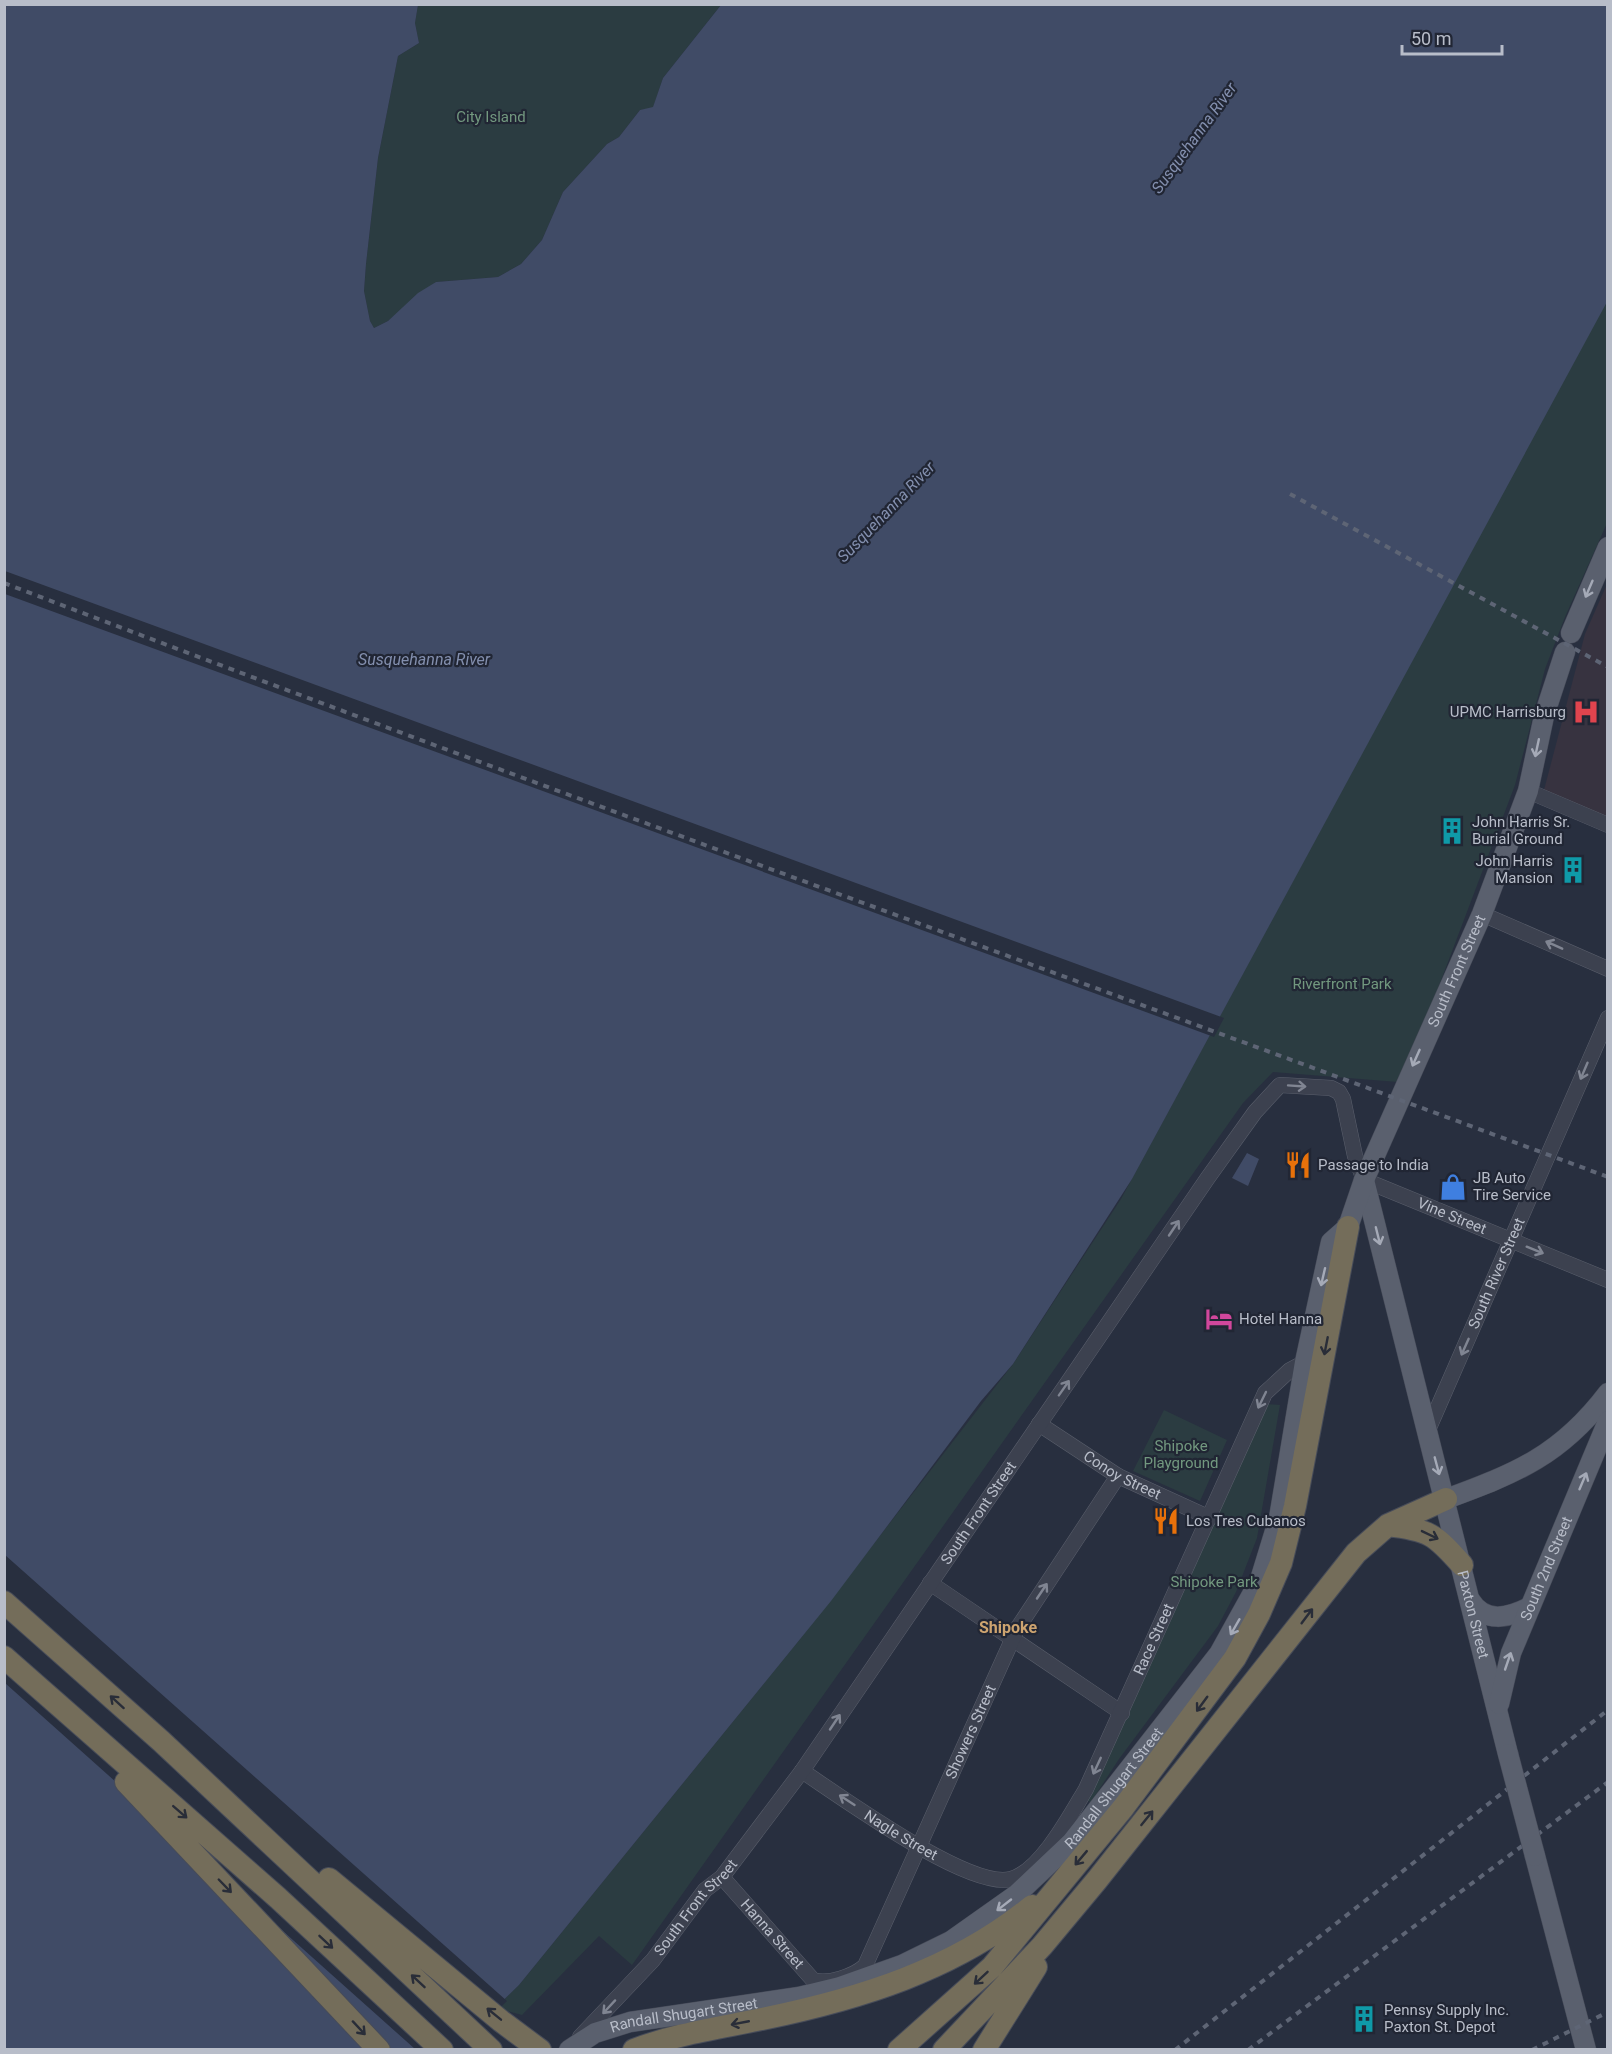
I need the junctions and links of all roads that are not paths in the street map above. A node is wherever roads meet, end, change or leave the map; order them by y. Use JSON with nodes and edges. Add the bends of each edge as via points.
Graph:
{"nodes":[{"id":1,"x":1608,"y":547,"type":"edge"},
{"id":2,"x":1571,"y":633,"type":"dead end"},
{"id":3,"x":1565,"y":652,"type":"dead end"},
{"id":4,"x":1528,"y":791,"type":"junction"},
{"id":5,"x":1608,"y":825,"type":"edge"},
{"id":6,"x":1482,"y":914,"type":"junction"},
{"id":7,"x":1608,"y":969,"type":"edge"},
{"id":8,"x":1608,"y":1018,"type":"edge"},
{"id":9,"x":1364,"y":1180,"type":"junction"},
{"id":10,"x":1348,"y":1227,"type":"junction"},
{"id":11,"x":1512,"y":1240,"type":"junction"},
{"id":12,"x":1608,"y":1280,"type":"edge"},
{"id":13,"x":1305,"y":1362,"type":"junction"},
{"id":14,"x":1608,"y":1393,"type":"edge"},
{"id":15,"x":1608,"y":1421,"type":"edge"},
{"id":16,"x":1039,"y":1424,"type":"junction"},
{"id":17,"x":1428,"y":1430,"type":"junction"},
{"id":18,"x":1118,"y":1476,"type":"junction"},
{"id":19,"x":1446,"y":1499,"type":"junction"},
{"id":20,"x":1210,"y":1518,"type":"junction"},
{"id":21,"x":1388,"y":1525,"type":"junction"},
{"id":22,"x":1462,"y":1565,"type":"junction"},
{"id":23,"x":930,"y":1583,"type":"junction"},
{"id":24,"x":1470,"y":1600,"type":"junction"},
{"id":25,"x":4,"y":1602,"type":"edge"},
{"id":26,"x":1530,"y":1607,"type":"junction"},
{"id":27,"x":1013,"y":1641,"type":"junction"},
{"id":28,"x":4,"y":1658,"type":"edge"},
{"id":29,"x":26,"y":1677,"type":"junction"},
{"id":30,"x":1122,"y":1713,"type":"junction"},
{"id":31,"x":1499,"y":1718,"type":"junction"},
{"id":32,"x":161,"y":1742,"type":"junction"},
{"id":33,"x":802,"y":1771,"type":"junction"},
{"id":34,"x":918,"y":1846,"type":"junction"},
{"id":35,"x":722,"y":1877,"type":"junction"},
{"id":36,"x":1010,"y":1879,"type":"joint"},
{"id":37,"x":1097,"y":1880,"type":"junction"},
{"id":38,"x":1058,"y":1884,"type":"junction"},
{"id":39,"x":828,"y":1981,"type":"joint"},
{"id":40,"x":379,"y":2049,"type":"edge"},
{"id":41,"x":442,"y":2049,"type":"edge"},
{"id":42,"x":491,"y":2049,"type":"edge"},
{"id":43,"x":540,"y":2049,"type":"edge"},
{"id":44,"x":569,"y":2049,"type":"edge"},
{"id":45,"x":634,"y":2049,"type":"edge"},
{"id":46,"x":899,"y":2049,"type":"edge"},
{"id":47,"x":944,"y":2049,"type":"edge"},
{"id":48,"x":984,"y":2049,"type":"edge"},
{"id":49,"x":1586,"y":2049,"type":"edge"}],
"edges":[{"from":1,"to":2,"type":"main road","one_way":true},
{"from":3,"to":4,"type":"main road","name":"South Front Street","one_way":true,"via":[[1544,716]]},
{"from":4,"to":5,"type":"street"},
{"from":4,"to":6,"type":"main road","name":"South Front Street"},
{"from":7,"to":6,"type":"street","one_way":true},
{"from":6,"to":9,"type":"main road","name":"South Front Street","one_way":true},
{"from":8,"to":11,"type":"street","name":"South River Street","one_way":true},
{"from":9,"to":10,"type":"main road","name":"South Front Street"},
{"from":9,"to":11,"type":"street","name":"Vine Street"},
{"from":16,"to":9,"type":"street","name":"South Front Street","one_way":true,"via":[[1214,1169],[1280,1085],[1331,1088],[1339,1092]]},
{"from":9,"to":17,"type":"main road","name":"Paxton Street","one_way":true},
{"from":10,"to":13,"type":"main road","name":"Randall Shugart Street","one_way":true,"via":[[1331,1242]]},
{"from":10,"to":38,"type":"highway","one_way":true,"via":[[1295,1506],[1281,1563],[1259,1614],[1235,1658],[1175,1741]]},
{"from":11,"to":12,"type":"street","name":"Vine Street","one_way":true},
{"from":11,"to":17,"type":"street","name":"South River Street","one_way":true},
{"from":13,"to":20,"type":"street","name":"Race Street","one_way":true,"via":[[1265,1393]]},
{"from":13,"to":44,"type":"main road","name":"Randall Shugart Street","one_way":true,"via":[[1280,1518],[1248,1604],[1196,1684],[1072,1842],[1038,1877],[951,1941],[885,1972],[816,1994],[622,2024],[595,2033]]},
{"from":14,"to":19,"type":"main road","via":[[1569,1438],[1545,1456]]},
{"from":26,"to":15,"type":"main road","name":"South 2nd Street","one_way":true},
{"from":16,"to":18,"type":"street","name":"Conoy Street"},
{"from":16,"to":23,"type":"street","name":"South Front Street"},
{"from":17,"to":19,"type":"main road","name":"Paxton Street","one_way":true},
{"from":18,"to":20,"type":"street","name":"Conoy Street"},
{"from":27,"to":18,"type":"street","name":"Showers Street","one_way":true,"via":[[1017,1629]]},
{"from":19,"to":21,"type":"highway"},
{"from":19,"to":22,"type":"main road","name":"Paxton Street"},
{"from":20,"to":30,"type":"street","name":"Race Street"},
{"from":21,"to":22,"type":"highway","one_way":true,"via":[[1416,1528],[1439,1539]]},
{"from":37,"to":21,"type":"highway","one_way":true,"via":[[1333,1580]]},
{"from":22,"to":24,"type":"main road","name":"Paxton Street"},
{"from":23,"to":27,"type":"street"},
{"from":33,"to":23,"type":"street","name":"South Front Street","one_way":true},
{"from":24,"to":26,"type":"main road","via":[[1480,1612],[1492,1617],[1508,1616]]},
{"from":24,"to":31,"type":"main road","name":"Paxton Street"},
{"from":32,"to":25,"type":"highway","one_way":true},
{"from":31,"to":26,"type":"main road","name":"South 2nd Street","one_way":true,"via":[[1504,1674]]},
{"from":27,"to":30,"type":"street"},
{"from":27,"to":34,"type":"street","name":"Showers Street"},
{"from":28,"to":29,"type":"highway"},
{"from":29,"to":40,"type":"highway","one_way":true},
{"from":29,"to":41,"type":"highway","one_way":true,"via":[[278,1898]]},
{"from":30,"to":36,"type":"street","name":"Race Street","one_way":true,"via":[[1062,1830],[1028,1868]]},
{"from":31,"to":49,"type":"main road","name":"Paxton Street","bridge":true},
{"from":42,"to":32,"type":"highway","one_way":true},
{"from":43,"to":32,"type":"highway","one_way":true},
{"from":34,"to":33,"type":"street","name":"Nagle Street","one_way":true},
{"from":33,"to":35,"type":"street","name":"South Front Street"},
{"from":34,"to":36,"type":"street","name":"Nagle Street","via":[[981,1876]]},
{"from":34,"to":39,"type":"street","name":"Showers Street","via":[[865,1966]]},
{"from":35,"to":39,"type":"street","name":"Hanna Street","via":[[813,1980]]},
{"from":35,"to":44,"type":"street","name":"South Front Street","one_way":true,"via":[[705,1890],[653,1960]]},
{"from":37,"to":47,"type":"highway"},
{"from":37,"to":48,"type":"highway"},
{"from":38,"to":45,"type":"highway","one_way":true,"via":[[972,1948],[882,1989]]},
{"from":38,"to":46,"type":"highway","one_way":true,"via":[[992,1967]]}]}
